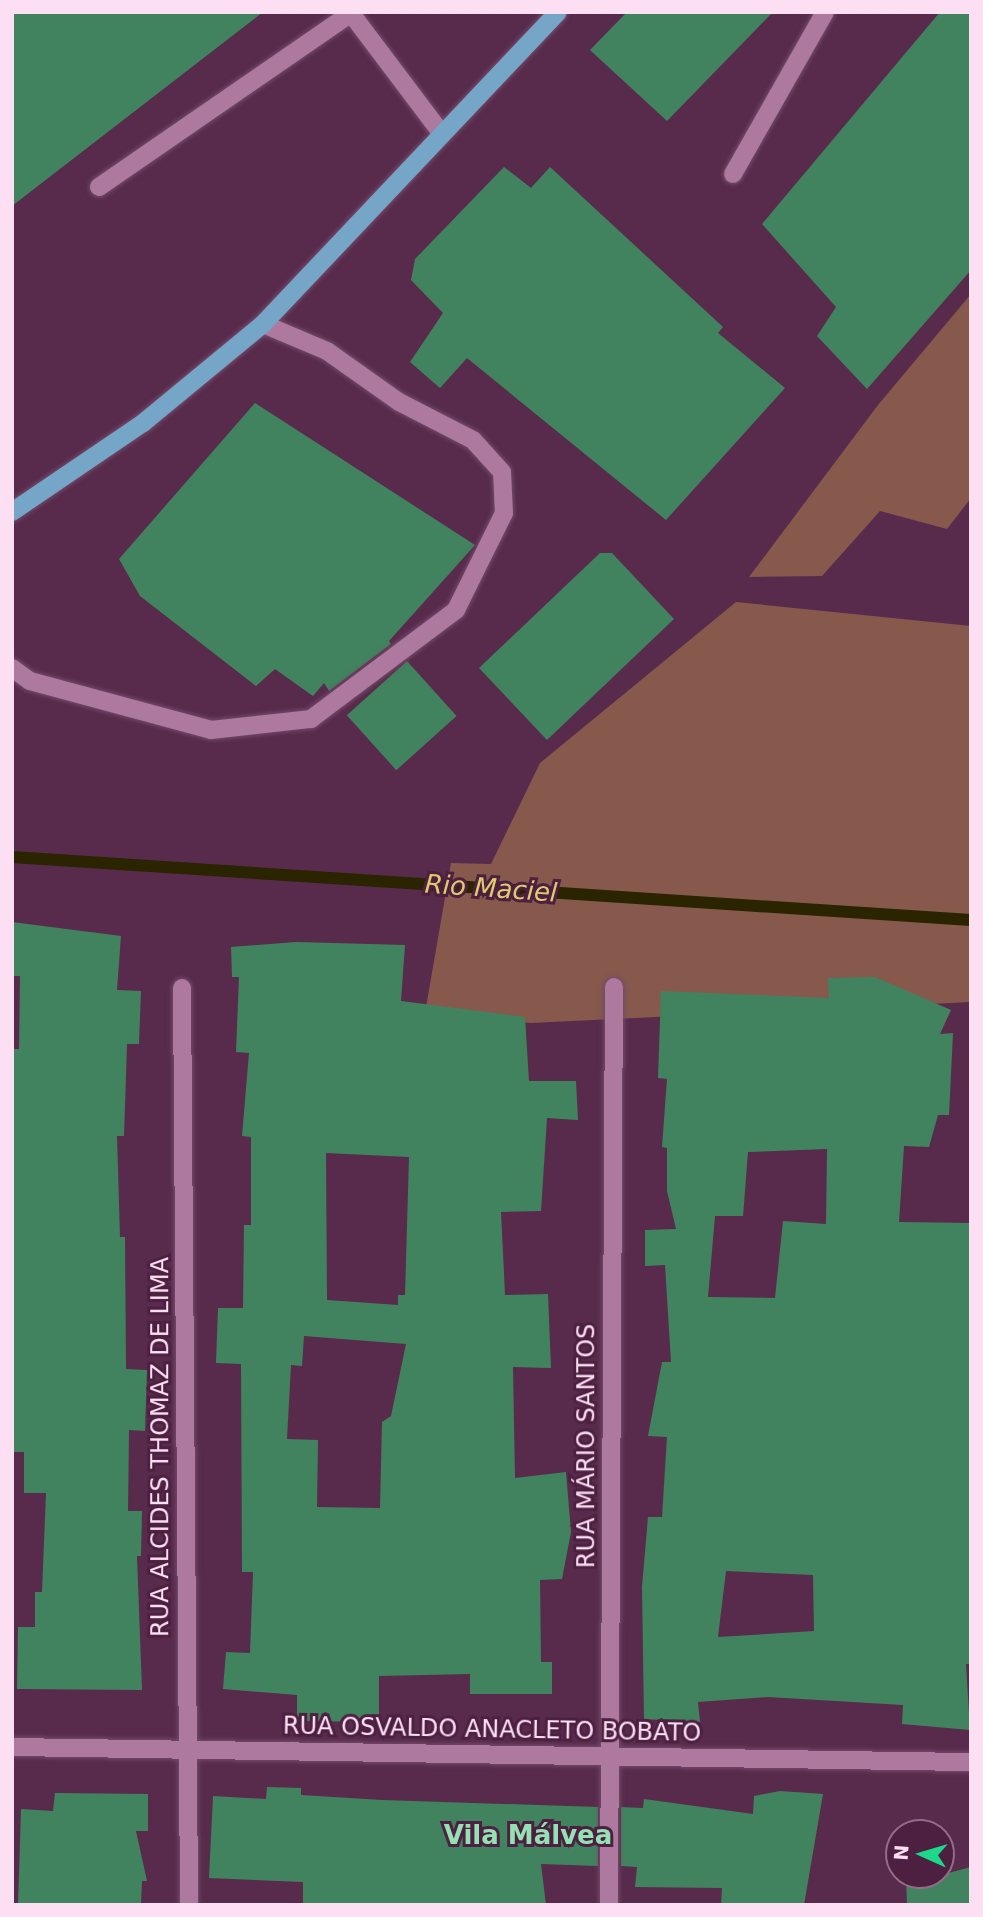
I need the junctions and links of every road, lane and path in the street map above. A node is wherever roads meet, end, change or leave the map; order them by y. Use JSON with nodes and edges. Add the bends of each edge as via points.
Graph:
{"nodes":[{"id":1,"x":558,"y":12,"type":"edge"},
{"id":2,"x":825,"y":12,"type":"edge"},
{"id":3,"x":350,"y":13,"type":"edge"},
{"id":4,"x":442,"y":134,"type":"junction"},
{"id":5,"x":733,"y":174,"type":"dead end"},
{"id":6,"x":99,"y":187,"type":"dead end"},
{"id":7,"x":264,"y":324,"type":"junction"},
{"id":8,"x":12,"y":512,"type":"edge"},
{"id":9,"x":12,"y":668,"type":"edge"},
{"id":10,"x":614,"y":987,"type":"dead end"},
{"id":11,"x":182,"y":988,"type":"dead end"},
{"id":12,"x":12,"y":1747,"type":"edge"},
{"id":13,"x":188,"y":1750,"type":"junction"},
{"id":14,"x":610,"y":1756,"type":"junction"},
{"id":15,"x":971,"y":1762,"type":"edge"},
{"id":16,"x":189,"y":1905,"type":"edge"},
{"id":17,"x":609,"y":1905,"type":"edge"}],
"edges":[{"from":1,"to":4,"type":"main road"},
{"from":2,"to":5,"type":"street"},
{"from":3,"to":4,"type":"street"},
{"from":3,"to":6,"type":"street"},
{"from":4,"to":7,"type":"main road"},
{"from":7,"to":8,"type":"main road","via":[[143,423]]},
{"from":7,"to":9,"type":"street","via":[[327,351],[399,402],[473,440],[502,472],[504,513],[456,610],[311,719],[211,730],[30,681]]},
{"from":10,"to":14,"type":"street","name":"RUA MÁRIO SANTOS"},
{"from":11,"to":13,"type":"street","name":"RUA ALCIDES THOMAZ DE LIMA"},
{"from":12,"to":13,"type":"street","name":"RUA OSVALDO ANACLETO BOBATO"},
{"from":13,"to":14,"type":"street","name":"RUA OSVALDO ANACLETO BOBATO"},
{"from":13,"to":16,"type":"street","name":"RUA ALCIDES THOMAZ DE LIMA"},
{"from":14,"to":15,"type":"street","name":"RUA OSVALDO ANACLETO BOBATO"},
{"from":14,"to":17,"type":"street","name":"RUA MÁRIO SANTOS"}]}
